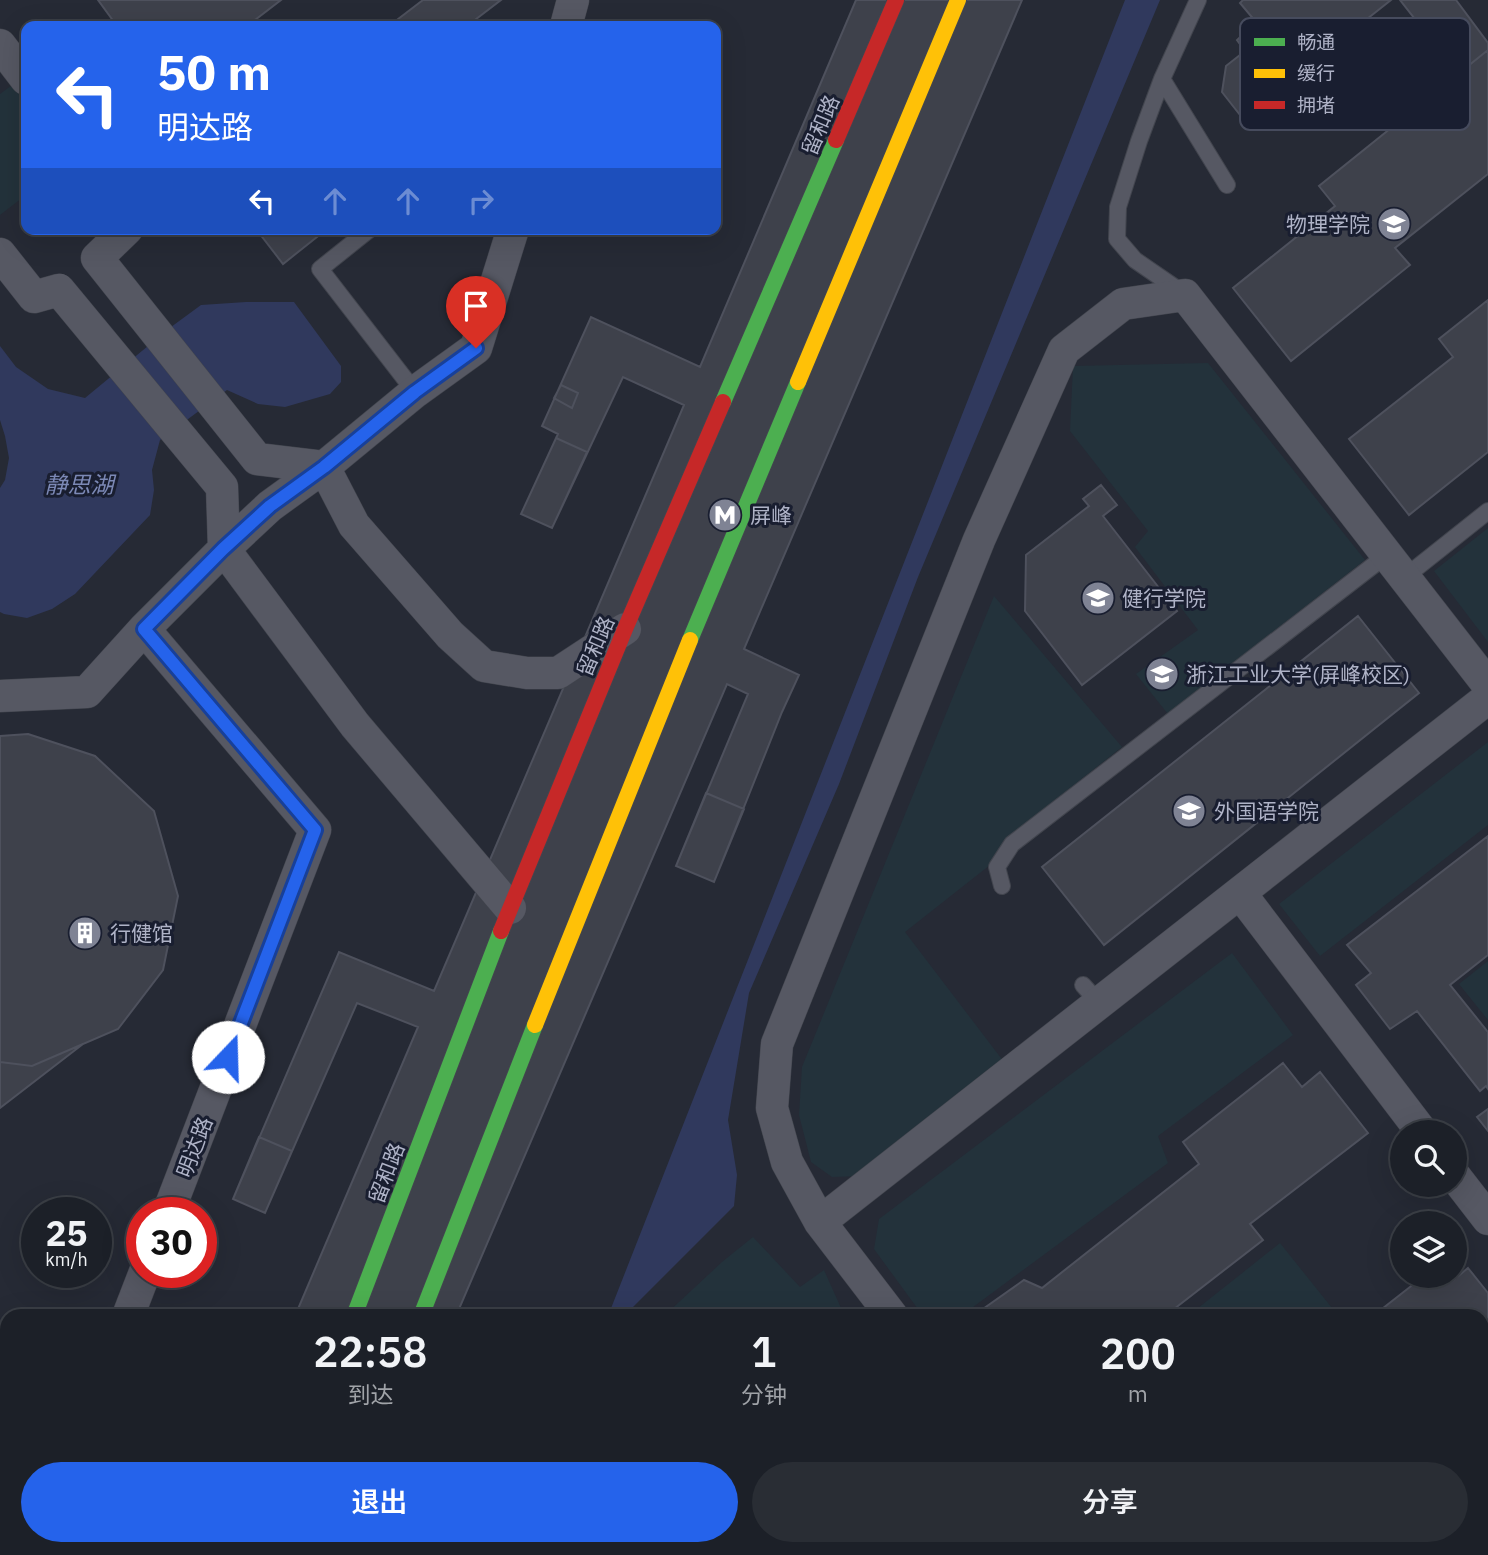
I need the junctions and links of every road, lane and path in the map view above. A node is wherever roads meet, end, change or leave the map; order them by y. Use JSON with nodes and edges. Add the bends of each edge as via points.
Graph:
{"nodes":[{"id":1,"x":573,"y":0,"type":"edge"},
{"id":2,"x":896,"y":0,"type":"edge"},
{"id":3,"x":958,"y":0,"type":"edge"},
{"id":4,"x":1198,"y":0,"type":"edge"},
{"id":5,"x":567,"y":21,"type":"edge"},
{"id":6,"x":0,"y":45,"type":"edge"},
{"id":7,"x":21,"y":72,"type":"edge"},
{"id":8,"x":1162,"y":79,"type":"junction"},
{"id":9,"x":1227,"y":185,"type":"dead end"},
{"id":10,"x":121,"y":235,"type":"edge"},
{"id":11,"x":362,"y":235,"type":"edge"},
{"id":12,"x":511,"y":235,"type":"edge"},
{"id":13,"x":0,"y":254,"type":"edge"},
{"id":14,"x":1185,"y":295,"type":"junction"},
{"id":15,"x":415,"y":392,"type":"junction"},
{"id":16,"x":324,"y":467,"type":"junction"},
{"id":17,"x":1488,"y":511,"type":"edge"},
{"id":18,"x":223,"y":549,"type":"junction"},
{"id":19,"x":1396,"y":566,"type":"junction"},
{"id":20,"x":144,"y":629,"type":"junction"},
{"id":21,"x":625,"y":629,"type":"junction"},
{"id":22,"x":1488,"y":685,"type":"edge"},
{"id":23,"x":0,"y":696,"type":"edge"},
{"id":24,"x":1488,"y":698,"type":"edge"},
{"id":25,"x":1002,"y":886,"type":"dead end"},
{"id":26,"x":1240,"y":893,"type":"junction"},
{"id":27,"x":510,"y":908,"type":"junction"},
{"id":28,"x":1413,"y":1120,"type":"edge"},
{"id":29,"x":1467,"y":1192,"type":"edge"},
{"id":30,"x":174,"y":1197,"type":"edge"},
{"id":31,"x":1488,"y":1220,"type":"edge"},
{"id":32,"x":820,"y":1222,"type":"junction"},
{"id":33,"x":139,"y":1288,"type":"edge"},
{"id":34,"x":131,"y":1309,"type":"edge"},
{"id":35,"x":357,"y":1309,"type":"edge"},
{"id":36,"x":424,"y":1309,"type":"edge"},
{"id":37,"x":887,"y":1309,"type":"edge"}],
"edges":[{"from":1,"to":5,"type":"street"},
{"from":2,"to":21,"type":"main road","name":"留和路"},
{"from":3,"to":36,"type":"main road","via":[[721,565]]},
{"from":4,"to":8,"type":"lane"},
{"from":6,"to":7,"type":"street"},
{"from":8,"to":9,"type":"lane"},
{"from":8,"to":14,"type":"lane","via":[[1118,207],[1117,239],[1135,260]]},
{"from":10,"to":16,"type":"street","via":[[97,258],[257,459]]},
{"from":11,"to":15,"type":"lane","via":[[320,269]]},
{"from":12,"to":15,"type":"street","via":[[476,348]]},
{"from":13,"to":18,"type":"street","via":[[34,298],[59,290],[222,487]]},
{"from":14,"to":19,"type":"street"},
{"from":14,"to":32,"type":"street","via":[[1123,304],[1064,350],[978,540],[777,1044],[772,1108],[787,1161]]},
{"from":15,"to":16,"type":"street"},
{"from":16,"to":18,"type":"street","via":[[270,506]]},
{"from":16,"to":21,"type":"street","via":[[354,525],[450,635],[484,666],[558,673]]},
{"from":17,"to":19,"type":"lane"},
{"from":18,"to":20,"type":"street"},
{"from":18,"to":27,"type":"street","via":[[355,725]]},
{"from":19,"to":22,"type":"street"},
{"from":19,"to":25,"type":"lane","via":[[1012,844],[997,867]]},
{"from":20,"to":23,"type":"street","via":[[87,692]]},
{"from":20,"to":30,"type":"street","name":"明达路","via":[[315,830]]},
{"from":21,"to":27,"type":"main road","name":"留和路"},
{"from":24,"to":26,"type":"street"},
{"from":26,"to":28,"type":"street"},
{"from":26,"to":32,"type":"street","via":[[1091,994]]},
{"from":27,"to":35,"type":"main road","name":"留和路"},
{"from":29,"to":31,"type":"street"},
{"from":32,"to":37,"type":"street"},
{"from":33,"to":34,"type":"street"}]}
